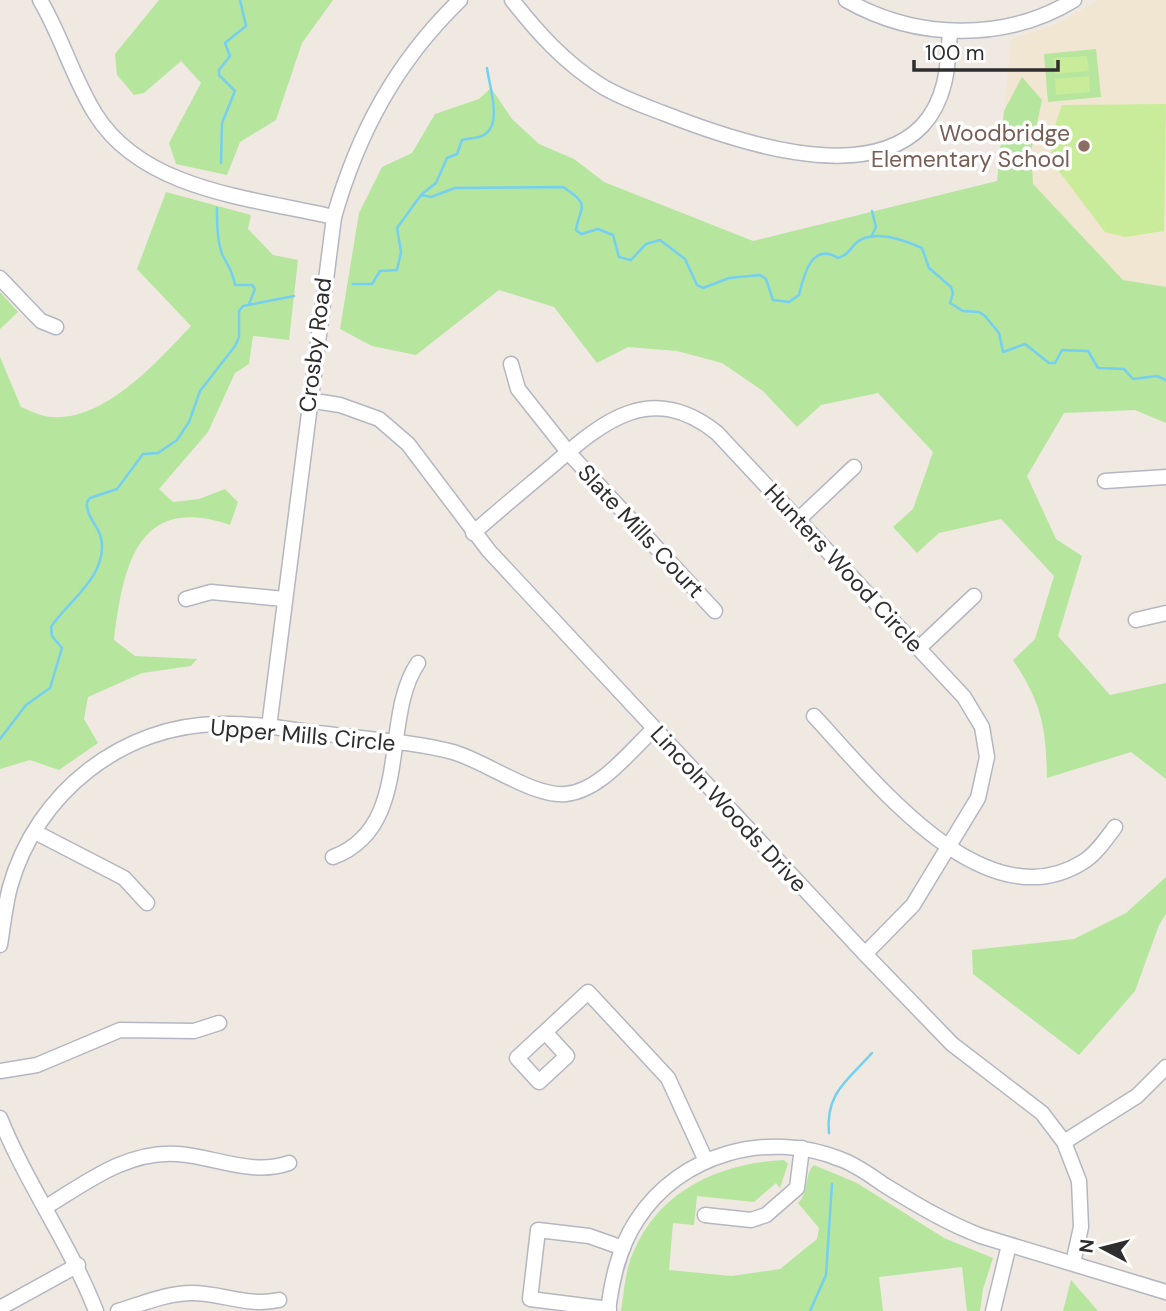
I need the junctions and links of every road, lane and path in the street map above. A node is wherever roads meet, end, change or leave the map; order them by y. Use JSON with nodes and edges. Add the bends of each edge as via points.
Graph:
{"nodes":[{"id":1,"x":40,"y":0,"type":"edge"},
{"id":2,"x":460,"y":0,"type":"edge"},
{"id":3,"x":512,"y":0,"type":"edge"},
{"id":4,"x":846,"y":0,"type":"edge"},
{"id":5,"x":1074,"y":0,"type":"edge"},
{"id":6,"x":950,"y":31,"type":"junction"},
{"id":7,"x":334,"y":217,"type":"junction"},
{"id":8,"x":0,"y":278,"type":"edge"},
{"id":9,"x":56,"y":327,"type":"dead end"},
{"id":10,"x":511,"y":364,"type":"dead end"},
{"id":11,"x":309,"y":400,"type":"junction"},
{"id":12,"x":568,"y":452,"type":"junction"},
{"id":13,"x":854,"y":467,"type":"dead end"},
{"id":14,"x":1166,"y":477,"type":"edge"},
{"id":15,"x":1105,"y":481,"type":"dead end"},
{"id":16,"x":798,"y":520,"type":"junction"},
{"id":17,"x":474,"y":533,"type":"junction"},
{"id":18,"x":974,"y":596,"type":"dead end"},
{"id":19,"x":186,"y":598,"type":"dead end"},
{"id":20,"x":284,"y":599,"type":"junction"},
{"id":21,"x":715,"y":611,"type":"dead end"},
{"id":22,"x":1166,"y":613,"type":"edge"},
{"id":23,"x":1136,"y":620,"type":"dead end"},
{"id":24,"x":919,"y":648,"type":"junction"},
{"id":25,"x":418,"y":663,"type":"dead end"},
{"id":26,"x":814,"y":716,"type":"dead end"},
{"id":27,"x":269,"y":727,"type":"junction"},
{"id":28,"x":654,"y":729,"type":"junction"},
{"id":29,"x":397,"y":743,"type":"junction"},
{"id":30,"x":1115,"y":827,"type":"dead end"},
{"id":31,"x":35,"y":832,"type":"junction"},
{"id":32,"x":949,"y":846,"type":"junction"},
{"id":33,"x":333,"y":857,"type":"dead end"},
{"id":34,"x":5,"y":885,"type":"edge"},
{"id":35,"x":146,"y":903,"type":"dead end"},
{"id":36,"x":0,"y":945,"type":"edge"},
{"id":37,"x":865,"y":954,"type":"junction"},
{"id":38,"x":219,"y":1023,"type":"dead end"},
{"id":39,"x":545,"y":1032,"type":"dead end"},
{"id":40,"x":1166,"y":1067,"type":"edge"},
{"id":41,"x":0,"y":1072,"type":"edge"},
{"id":42,"x":0,"y":1118,"type":"edge"},
{"id":43,"x":1064,"y":1142,"type":"junction"},
{"id":44,"x":802,"y":1148,"type":"junction"},
{"id":45,"x":706,"y":1161,"type":"junction"},
{"id":46,"x":289,"y":1163,"type":"dead end"},
{"id":47,"x":46,"y":1207,"type":"junction"},
{"id":48,"x":705,"y":1215,"type":"dead end"},
{"id":49,"x":1009,"y":1245,"type":"junction"},
{"id":50,"x":623,"y":1248,"type":"junction"},
{"id":51,"x":1073,"y":1263,"type":"junction"},
{"id":52,"x":78,"y":1265,"type":"junction"},
{"id":53,"x":1166,"y":1292,"type":"edge"},
{"id":54,"x":279,"y":1300,"type":"dead end"},
{"id":55,"x":0,"y":1308,"type":"edge"},
{"id":56,"x":609,"y":1310,"type":"edge"},
{"id":57,"x":96,"y":1311,"type":"edge"},
{"id":58,"x":118,"y":1311,"type":"edge"},
{"id":59,"x":993,"y":1311,"type":"edge"}],
"edges":[{"from":1,"to":7,"type":"street","via":[[84,96],[128,152],[167,176],[191,184]]},
{"from":2,"to":7,"type":"street","name":"Crosby Road","via":[[412,51],[377,105],[352,158]]},
{"from":3,"to":6,"type":"street","via":[[551,47],[602,87],[724,137],[809,154],[880,149],[922,126],[940,100]]},
{"from":4,"to":6,"type":"street","via":[[884,19]]},
{"from":5,"to":6,"type":"street","via":[[1015,24]]},
{"from":7,"to":11,"type":"street","name":"Crosby Road"},
{"from":8,"to":9,"type":"street","via":[[41,321]]},
{"from":10,"to":12,"type":"street","name":"Slate Mills Court","via":[[518,389]]},
{"from":11,"to":17,"type":"street","name":"Lincoln Woods Drive","via":[[362,412],[395,431],[420,457]]},
{"from":11,"to":20,"type":"street","name":"Crosby Road"},
{"from":12,"to":16,"type":"street","name":"Hunters Wood Circle","via":[[624,413],[655,407],[688,414],[717,433]]},
{"from":12,"to":17,"type":"street","name":"Hunters Wood Circle"},
{"from":12,"to":21,"type":"street","name":"Slate Mills Court"},
{"from":13,"to":16,"type":"street"},
{"from":14,"to":15,"type":"street"},
{"from":16,"to":24,"type":"street","name":"Hunters Wood Circle"},
{"from":17,"to":28,"type":"street","name":"Lincoln Woods Drive"},
{"from":18,"to":24,"type":"street"},
{"from":19,"to":20,"type":"street","via":[[211,592]]},
{"from":20,"to":27,"type":"street","name":"Crosby Road"},
{"from":22,"to":23,"type":"street"},
{"from":24,"to":32,"type":"street","name":"Hunters Wood Circle","via":[[975,713],[986,741],[983,783]]},
{"from":25,"to":29,"type":"street","via":[[404,688]]},
{"from":26,"to":32,"type":"street","via":[[910,818]]},
{"from":27,"to":29,"type":"street","name":"Upper Mills Circle"},
{"from":27,"to":31,"type":"street","name":"Upper Mills Circle","via":[[196,726],[131,744],[80,776],[61,794]]},
{"from":28,"to":29,"type":"street","name":"Upper Mills Circle","via":[[589,787],[556,794],[466,756]]},
{"from":28,"to":37,"type":"street","name":"Lincoln Woods Drive"},
{"from":29,"to":33,"type":"street","via":[[382,807],[354,845]]},
{"from":30,"to":32,"type":"street","via":[[1086,860],[1042,878],[998,871]]},
{"from":31,"to":34,"type":"street","name":"Upper Mills Circle"},
{"from":31,"to":35,"type":"street","via":[[124,878]]},
{"from":32,"to":37,"type":"street","name":"Hunters Wood Circle","via":[[912,905]]},
{"from":34,"to":36,"type":"street","name":"Upper Mills Circle"},
{"from":37,"to":43,"type":"street","name":"Lincoln Woods Drive","via":[[952,1044],[1042,1112]]},
{"from":38,"to":41,"type":"street","via":[[194,1031],[121,1030],[37,1065]]},
{"from":39,"to":45,"type":"street","via":[[588,992],[668,1078]]},
{"from":40,"to":43,"type":"street","via":[[1131,1101]]},
{"from":42,"to":47,"type":"street"},
{"from":43,"to":51,"type":"street","name":"Lincoln Woods Drive","via":[[1082,1195]]},
{"from":44,"to":45,"type":"street","via":[[744,1149]]},
{"from":44,"to":48,"type":"street","via":[[797,1188],[766,1215],[751,1220]]},
{"from":44,"to":49,"type":"street","via":[[855,1166],[951,1225]]},
{"from":45,"to":50,"type":"street","via":[[658,1195],[637,1220]]},
{"from":46,"to":47,"type":"street","via":[[260,1169],[180,1154],[142,1156],[108,1170]]},
{"from":47,"to":52,"type":"street"},
{"from":49,"to":51,"type":"street"},
{"from":49,"to":59,"type":"street"},
{"from":50,"to":56,"type":"street"},
{"from":50,"to":56,"type":"street","via":[[599,1238],[538,1230],[530,1299]]},
{"from":51,"to":53,"type":"street"},
{"from":52,"to":55,"type":"street"},
{"from":52,"to":57,"type":"street"},
{"from":54,"to":58,"type":"street","via":[[253,1303],[186,1293]]}]}
